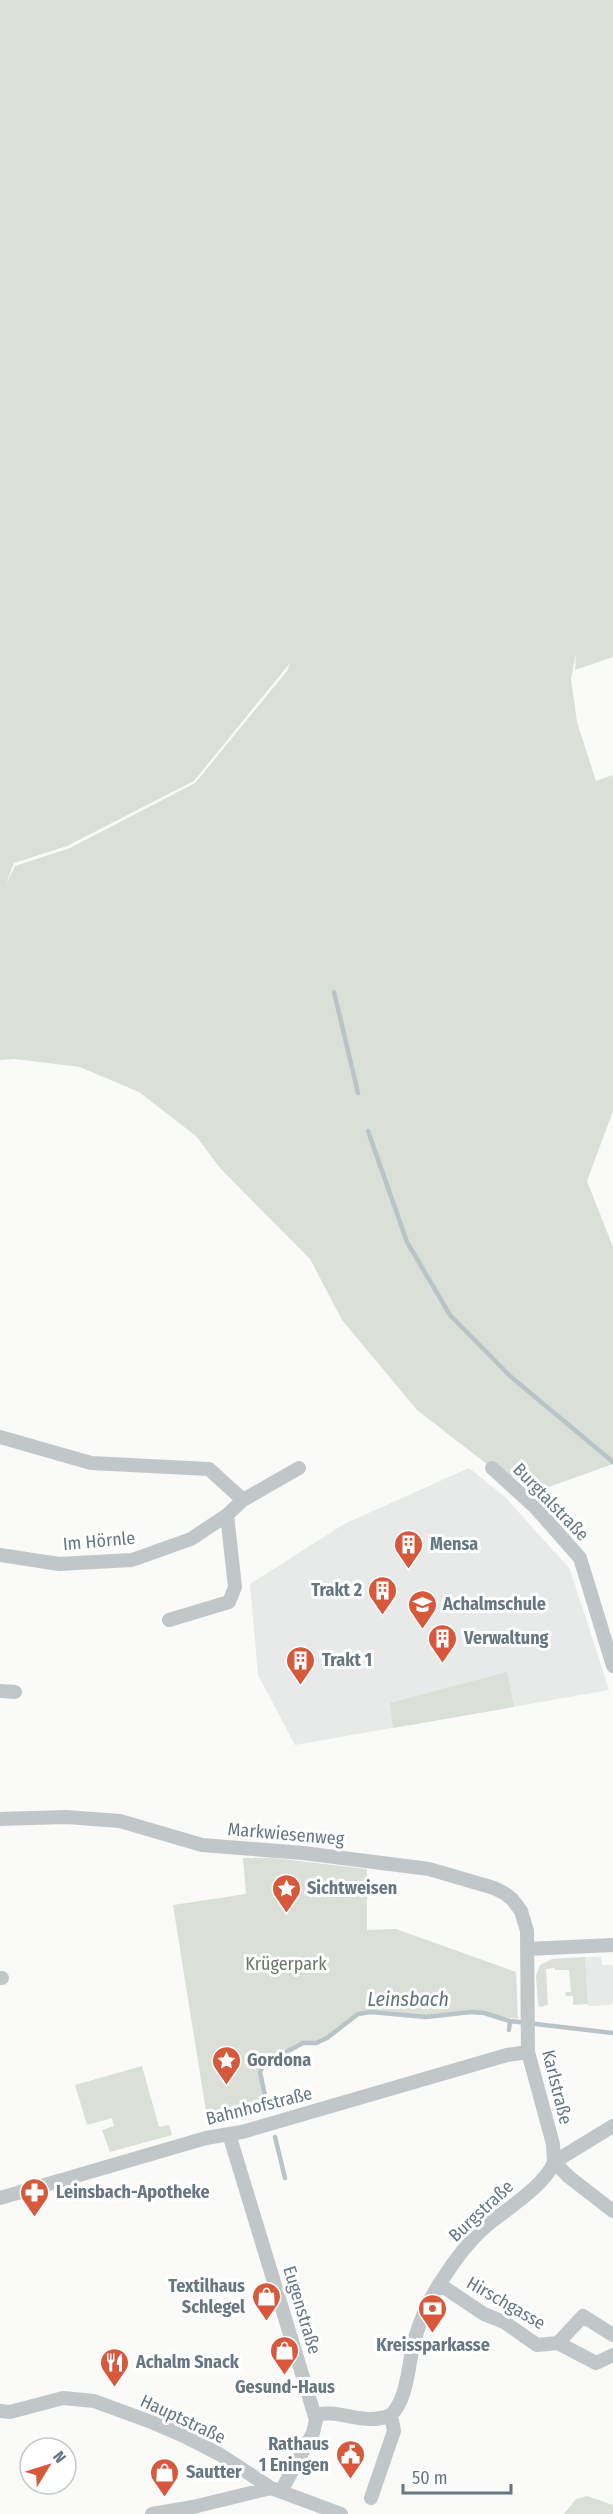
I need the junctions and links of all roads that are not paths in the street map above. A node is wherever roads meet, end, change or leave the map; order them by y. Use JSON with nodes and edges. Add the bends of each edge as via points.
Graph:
{"nodes":[{"id":1,"x":0,"y":1437,"type":"edge"},
{"id":2,"x":299,"y":1468,"type":"dead end"},
{"id":3,"x":492,"y":1468,"type":"dead end"},
{"id":4,"x":243,"y":1500,"type":"junction"},
{"id":5,"x":227,"y":1515,"type":"junction"},
{"id":6,"x":0,"y":1555,"type":"edge"},
{"id":7,"x":169,"y":1620,"type":"dead end"},
{"id":8,"x":613,"y":1666,"type":"edge"},
{"id":9,"x":0,"y":1691,"type":"edge"},
{"id":10,"x":15,"y":1692,"type":"dead end"},
{"id":11,"x":0,"y":1819,"type":"edge"},
{"id":12,"x":613,"y":1945,"type":"edge"},
{"id":13,"x":527,"y":1949,"type":"junction"},
{"id":14,"x":528,"y":2052,"type":"junction"},
{"id":15,"x":613,"y":2126,"type":"edge"},
{"id":16,"x":229,"y":2134,"type":"junction"},
{"id":17,"x":554,"y":2162,"type":"junction"},
{"id":18,"x":0,"y":2198,"type":"edge"},
{"id":19,"x":613,"y":2211,"type":"edge"},
{"id":20,"x":439,"y":2284,"type":"junction"},
{"id":21,"x":613,"y":2335,"type":"edge"},
{"id":22,"x":558,"y":2343,"type":"junction"},
{"id":23,"x":613,"y":2355,"type":"edge"},
{"id":24,"x":0,"y":2411,"type":"edge"},
{"id":25,"x":315,"y":2415,"type":"junction"},
{"id":26,"x":391,"y":2415,"type":"junction"},
{"id":27,"x":276,"y":2489,"type":"junction"},
{"id":28,"x":371,"y":2498,"type":"dead end"},
{"id":29,"x":152,"y":2514,"type":"edge"},
{"id":30,"x":341,"y":2514,"type":"edge"}],
"edges":[{"from":1,"to":4,"type":"street","via":[[91,1463],[209,1469]]},
{"from":2,"to":4,"type":"street","name":"Im Hörnle"},
{"from":3,"to":8,"type":"street","name":"Burgtalstraße","via":[[535,1507],[580,1558]]},
{"from":4,"to":5,"type":"street","name":"Im Hörnle"},
{"from":5,"to":6,"type":"street","name":"Im Hörnle","via":[[191,1539],[132,1560],[59,1564]]},
{"from":5,"to":7,"type":"street","via":[[235,1587],[229,1602]]},
{"from":9,"to":10,"type":"street"},
{"from":11,"to":13,"type":"street","name":"Markwiesenweg","via":[[108,1820],[132,1823],[202,1845],[429,1869],[494,1888],[512,1899],[525,1921]]},
{"from":12,"to":13,"type":"street"},
{"from":13,"to":14,"type":"street","name":"Karlstraße"},
{"from":14,"to":16,"type":"street","name":"Bahnhofstraße"},
{"from":14,"to":17,"type":"street","name":"Karlstraße","via":[[553,2144]]},
{"from":15,"to":17,"type":"street","name":"Burgstraße"},
{"from":16,"to":18,"type":"street","name":"Bahnhofstraße"},
{"from":16,"to":25,"type":"street","name":"Eugenstraße"},
{"from":17,"to":19,"type":"street"},
{"from":17,"to":20,"type":"street","name":"Burgstraße","via":[[541,2181],[465,2248]]},
{"from":20,"to":22,"type":"street","name":"Hirschgasse","via":[[537,2345]]},
{"from":20,"to":26,"type":"street","name":"Burgstraße","via":[[419,2324],[401,2397]]},
{"from":21,"to":22,"type":"street","name":"Hirschgasse","via":[[583,2316]]},
{"from":22,"to":23,"type":"street","name":"Hirschgasse","via":[[596,2363]]},
{"from":24,"to":27,"type":"street","name":"Hauptstraße","via":[[10,2412],[63,2398],[94,2401],[208,2448]]},
{"from":25,"to":26,"type":"street","via":[[376,2420]]},
{"from":25,"to":27,"type":"street","via":[[313,2433]]},
{"from":26,"to":28,"type":"street","via":[[394,2431]]},
{"from":27,"to":29,"type":"street"},
{"from":27,"to":30,"type":"street","name":"Hauptstraße"}]}
